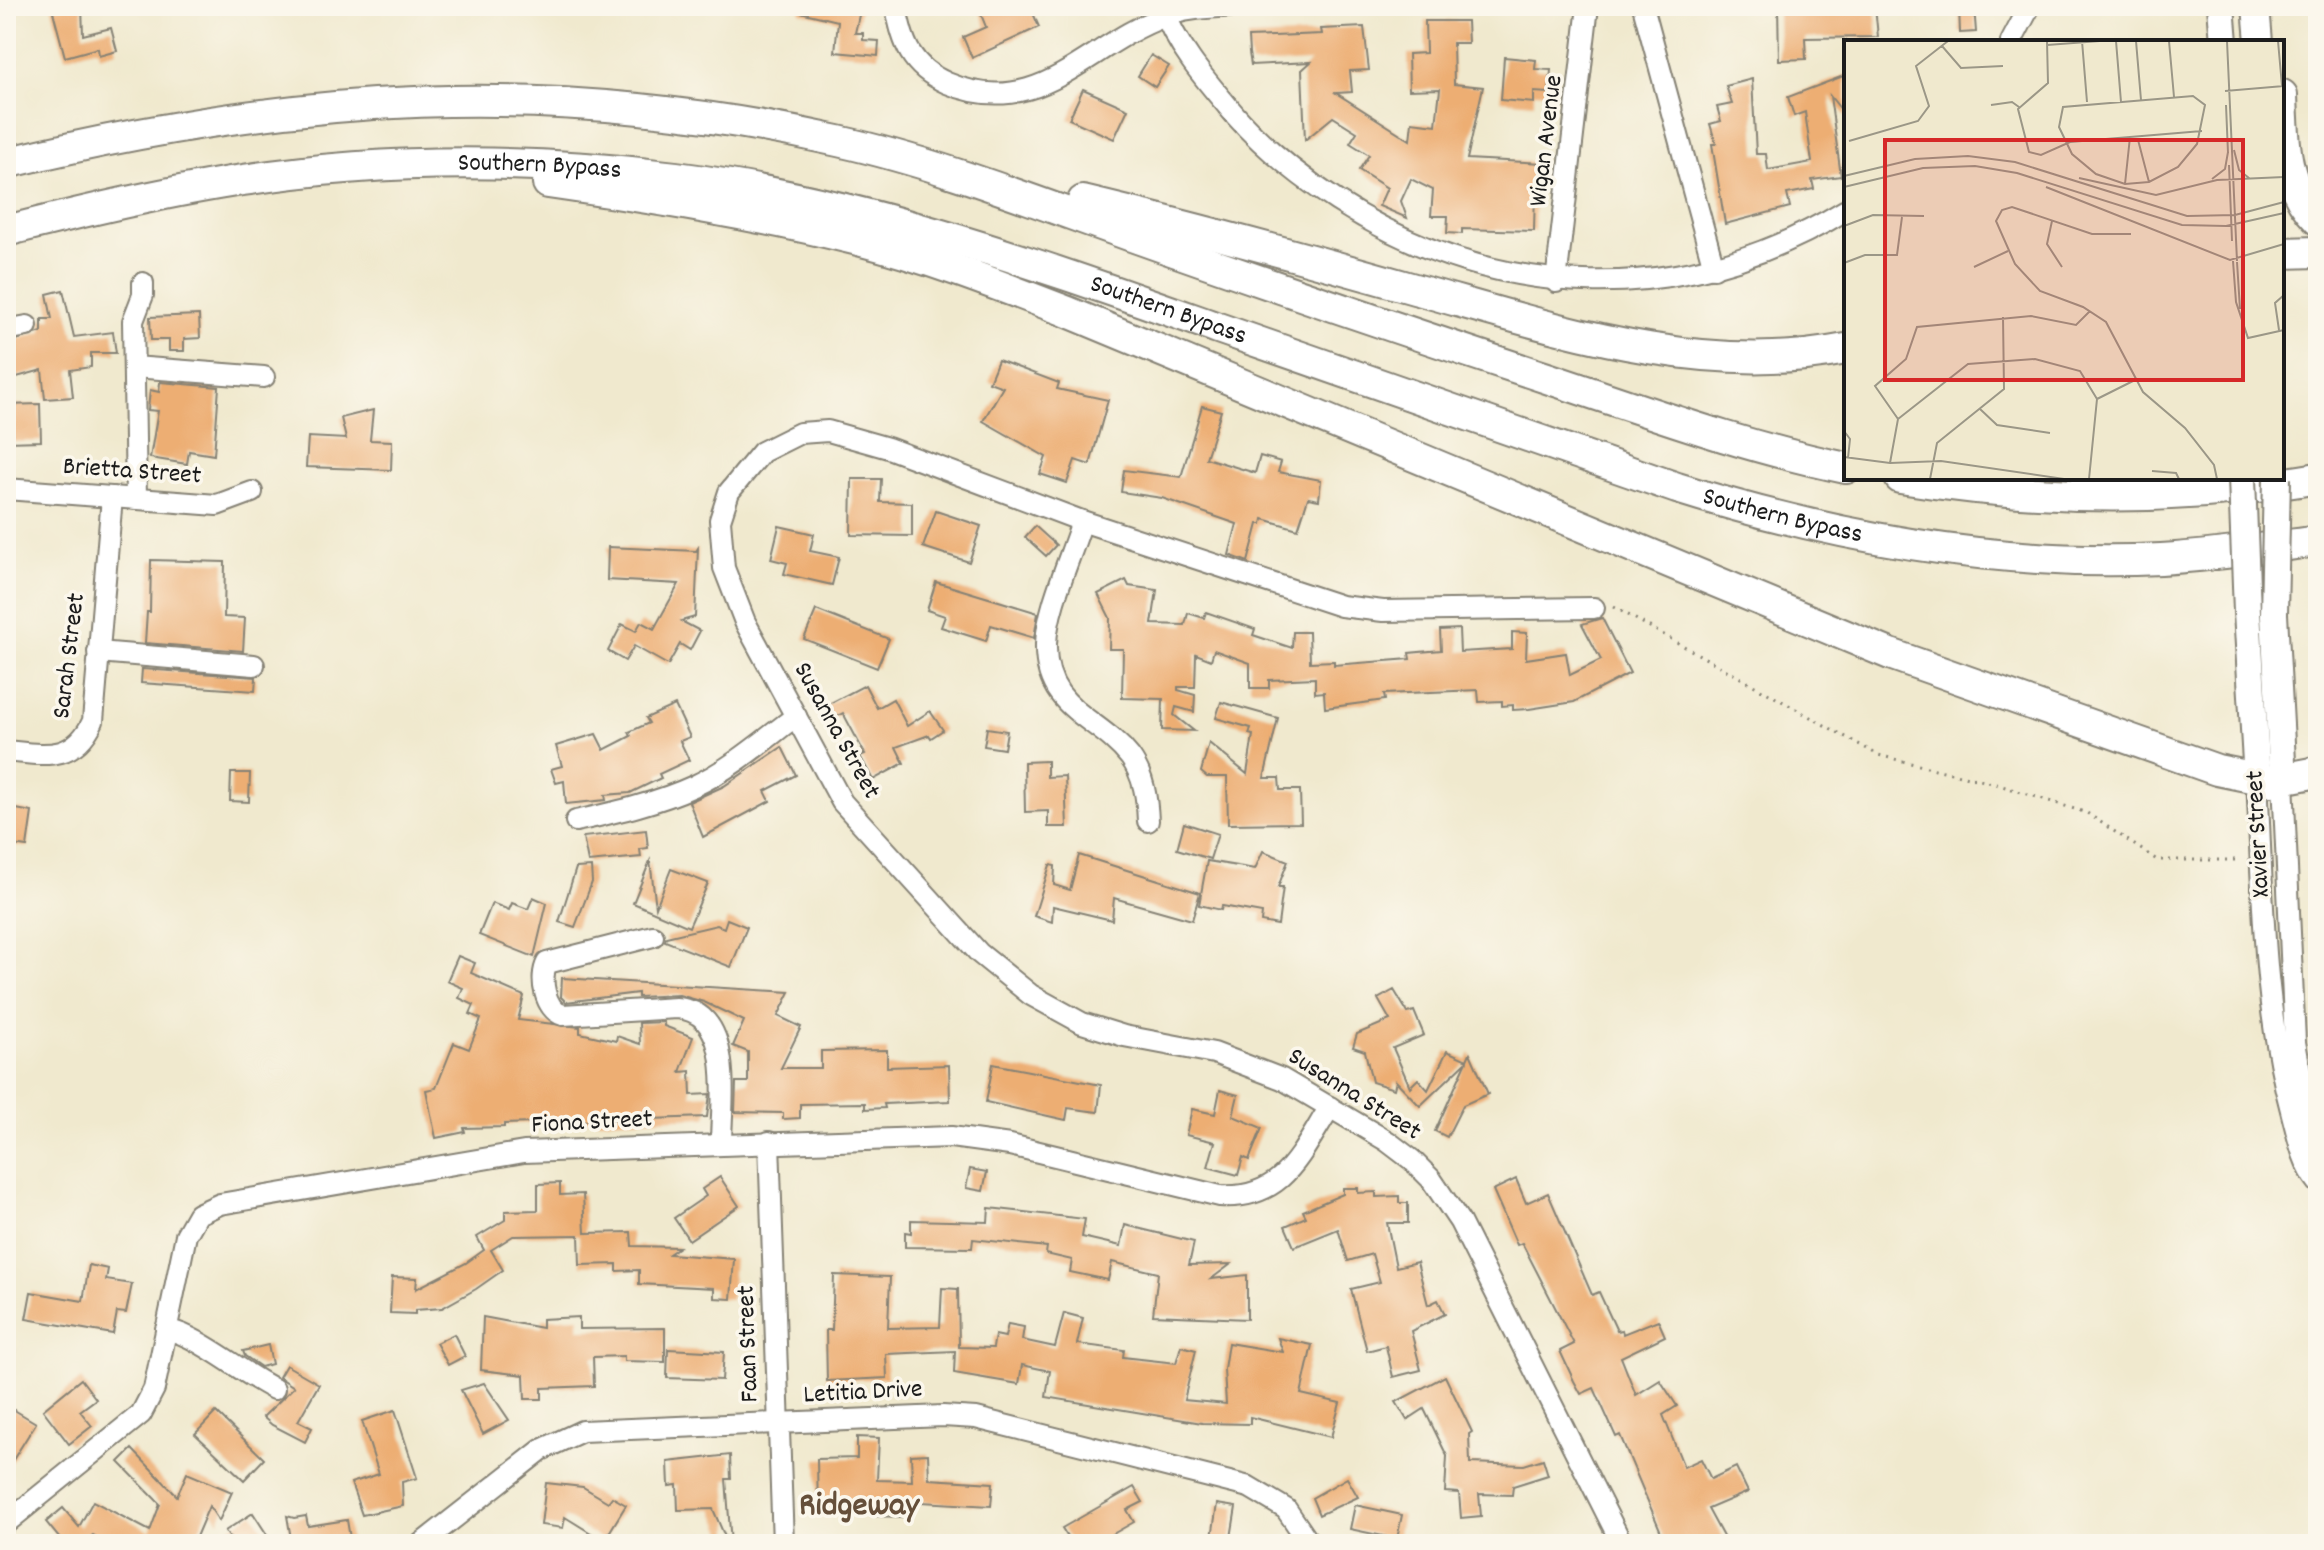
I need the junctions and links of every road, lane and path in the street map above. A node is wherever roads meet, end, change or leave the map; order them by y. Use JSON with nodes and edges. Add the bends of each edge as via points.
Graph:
{"nodes":[{"id":1,"x":896,"y":6,"type":"edge"},
{"id":2,"x":1233,"y":6,"type":"edge"},
{"id":3,"x":1588,"y":6,"type":"edge"},
{"id":4,"x":1643,"y":6,"type":"edge"},
{"id":5,"x":2030,"y":6,"type":"edge"},
{"id":6,"x":2221,"y":6,"type":"edge"},
{"id":7,"x":2256,"y":6,"type":"edge"},
{"id":8,"x":1163,"y":11,"type":"edge"},
{"id":9,"x":2012,"y":40,"type":"edge"},
{"id":10,"x":2224,"y":40,"type":"edge"},
{"id":11,"x":2259,"y":40,"type":"edge"},
{"id":12,"x":2284,"y":118,"type":"edge"},
{"id":13,"x":6,"y":163,"type":"edge"},
{"id":14,"x":424,"y":165,"type":"junction"},
{"id":15,"x":975,"y":181,"type":"junction"},
{"id":16,"x":1844,"y":211,"type":"edge"},
{"id":17,"x":2318,"y":220,"type":"edge"},
{"id":18,"x":6,"y":231,"type":"edge"},
{"id":19,"x":2318,"y":252,"type":"edge"},
{"id":20,"x":2284,"y":253,"type":"edge"},
{"id":21,"x":1714,"y":268,"type":"junction"},
{"id":22,"x":1556,"y":282,"type":"junction"},
{"id":23,"x":143,"y":283,"type":"dead end"},
{"id":24,"x":27,"y":326,"type":"dead end"},
{"id":25,"x":6,"y":330,"type":"edge"},
{"id":26,"x":1844,"y":349,"type":"edge"},
{"id":27,"x":134,"y":367,"type":"junction"},
{"id":28,"x":264,"y":377,"type":"dead end"},
{"id":29,"x":1844,"y":468,"type":"edge"},
{"id":30,"x":2318,"y":478,"type":"edge"},
{"id":31,"x":1912,"y":480,"type":"edge"},
{"id":32,"x":2242,"y":480,"type":"edge"},
{"id":33,"x":2277,"y":480,"type":"edge"},
{"id":34,"x":6,"y":489,"type":"edge"},
{"id":35,"x":252,"y":492,"type":"dead end"},
{"id":36,"x":112,"y":497,"type":"junction"},
{"id":37,"x":136,"y":499,"type":"junction"},
{"id":38,"x":1082,"y":521,"type":"junction"},
{"id":39,"x":2318,"y":541,"type":"edge"},
{"id":40,"x":1594,"y":608,"type":"joint"},
{"id":41,"x":98,"y":652,"type":"junction"},
{"id":42,"x":254,"y":665,"type":"dead end"},
{"id":43,"x":796,"y":716,"type":"junction"},
{"id":44,"x":6,"y":751,"type":"edge"},
{"id":45,"x":2318,"y":772,"type":"edge"},
{"id":46,"x":2270,"y":780,"type":"junction"},
{"id":47,"x":576,"y":821,"type":"dead end"},
{"id":48,"x":1148,"y":821,"type":"dead end"},
{"id":49,"x":2261,"y":859,"type":"junction"},
{"id":50,"x":653,"y":936,"type":"dead end"},
{"id":51,"x":1330,"y":1107,"type":"junction"},
{"id":52,"x":769,"y":1142,"type":"junction"},
{"id":53,"x":721,"y":1144,"type":"junction"},
{"id":54,"x":2318,"y":1163,"type":"edge"},
{"id":55,"x":2318,"y":1182,"type":"edge"},
{"id":56,"x":166,"y":1329,"type":"junction"},
{"id":57,"x":274,"y":1389,"type":"dead end"},
{"id":58,"x":778,"y":1423,"type":"junction"},
{"id":59,"x":6,"y":1523,"type":"edge"},
{"id":60,"x":421,"y":1544,"type":"edge"},
{"id":61,"x":783,"y":1544,"type":"edge"},
{"id":62,"x":1310,"y":1544,"type":"edge"},
{"id":63,"x":1622,"y":1544,"type":"edge"}],
"edges":[{"from":1,"to":8,"type":"street","via":[[903,39],[918,66],[956,86],[1004,96],[1040,84]]},
{"from":2,"to":8,"type":"street"},
{"from":3,"to":22,"type":"street","name":"Wigan Avenue"},
{"from":4,"to":21,"type":"street"},
{"from":5,"to":9,"type":"street"},
{"from":6,"to":10,"type":"main road"},
{"from":7,"to":11,"type":"main road"},
{"from":8,"to":22,"type":"street","via":[[1214,90],[1255,138],[1325,193],[1423,247]]},
{"from":12,"to":17,"type":"highway","via":[[2289,176],[2302,203]]},
{"from":13,"to":15,"type":"highway","via":[[139,132],[337,104],[442,99],[541,101],[756,125],[842,142]]},
{"from":14,"to":18,"type":"highway","name":"Southern Bypass","via":[[245,179]]},
{"from":14,"to":39,"type":"highway","name":"Southern Bypass","via":[[586,168],[674,177],[856,210],[983,246],[1677,488],[1823,529],[1927,547],[2064,558],[2200,556]]},
{"from":14,"to":46,"type":"highway","via":[[770,219],[963,272],[1890,654],[2193,763]]},
{"from":15,"to":26,"type":"highway","via":[[1136,214],[1619,343],[1713,356]]},
{"from":15,"to":29,"type":"highway","via":[[1662,417]]},
{"from":16,"to":21,"type":"street","via":[[1775,246]]},
{"from":19,"to":20,"type":"highway"},
{"from":21,"to":22,"type":"street","via":[[1645,280]]},
{"from":23,"to":27,"type":"street","via":[[133,321]]},
{"from":24,"to":25,"type":"street"},
{"from":27,"to":28,"type":"street"},
{"from":27,"to":37,"type":"street"},
{"from":30,"to":31,"type":"highway","via":[[2207,493],[2124,496]]},
{"from":32,"to":46,"type":"main road","name":"Xavier Street","bridge":true,"via":[[2247,612]]},
{"from":33,"to":46,"type":"main road","name":"Xavier Street","bridge":true},
{"from":34,"to":36,"type":"street","name":"Brietta Street"},
{"from":35,"to":37,"type":"street","name":"Brietta Street","via":[[217,505]]},
{"from":36,"to":37,"type":"street","name":"Brietta Street"},
{"from":36,"to":41,"type":"street","name":"Sarah Street"},
{"from":38,"to":40,"type":"street","name":"Susanna Street","via":[[1341,606],[1383,611]]},
{"from":38,"to":43,"type":"street","name":"Susanna Street","via":[[845,434],[800,433],[762,452],[724,505],[720,554],[745,622]]},
{"from":38,"to":48,"type":"street","via":[[1047,633],[1050,673],[1075,713],[1130,758],[1146,793]]},
{"from":40,"to":49,"type":"path","via":[[1624,610],[1878,755],[2087,813],[2157,860]]},
{"from":41,"to":42,"type":"street"},
{"from":41,"to":44,"type":"street","name":"Sarah Street","via":[[93,721],[80,744],[53,753]]},
{"from":43,"to":47,"type":"street","via":[[696,785],[634,808]]},
{"from":43,"to":51,"type":"street","name":"Susanna Street","via":[[856,820],[1005,977],[1082,1023],[1236,1059]]},
{"from":45,"to":46,"type":"highway"},
{"from":46,"to":49,"type":"street","name":"Xavier Street"},
{"from":46,"to":54,"type":"street","name":"Xavier Street","via":[[2295,1042]]},
{"from":49,"to":55,"type":"street","name":"Xavier Street","via":[[2265,967],[2275,1045],[2310,1173]]},
{"from":50,"to":53,"type":"street","via":[[547,963],[543,974],[548,1001],[563,1015],[676,1008],[704,1018],[719,1045]]},
{"from":51,"to":52,"type":"street","name":"Fiona Street","via":[[1283,1178],[1270,1188],[1237,1197],[980,1139]]},
{"from":51,"to":63,"type":"street","name":"Susanna Street","via":[[1412,1160],[1446,1198]]},
{"from":52,"to":53,"type":"street","name":"Fiona Street"},
{"from":52,"to":58,"type":"street","name":"Faan Street"},
{"from":53,"to":56,"type":"street","name":"Fiona Street","via":[[524,1152],[209,1207],[198,1214],[186,1235]]},
{"from":56,"to":57,"type":"street","via":[[188,1334]]},
{"from":56,"to":59,"type":"street","name":"Fiona Street","via":[[154,1389],[141,1414]]},
{"from":58,"to":60,"type":"street","name":"Letitia Drive","via":[[600,1429],[567,1435]]},
{"from":58,"to":61,"type":"street","name":"Faan Street"},
{"from":58,"to":62,"type":"street","name":"Letitia Drive","via":[[943,1416],[1010,1424],[1249,1487],[1286,1509]]}]}
